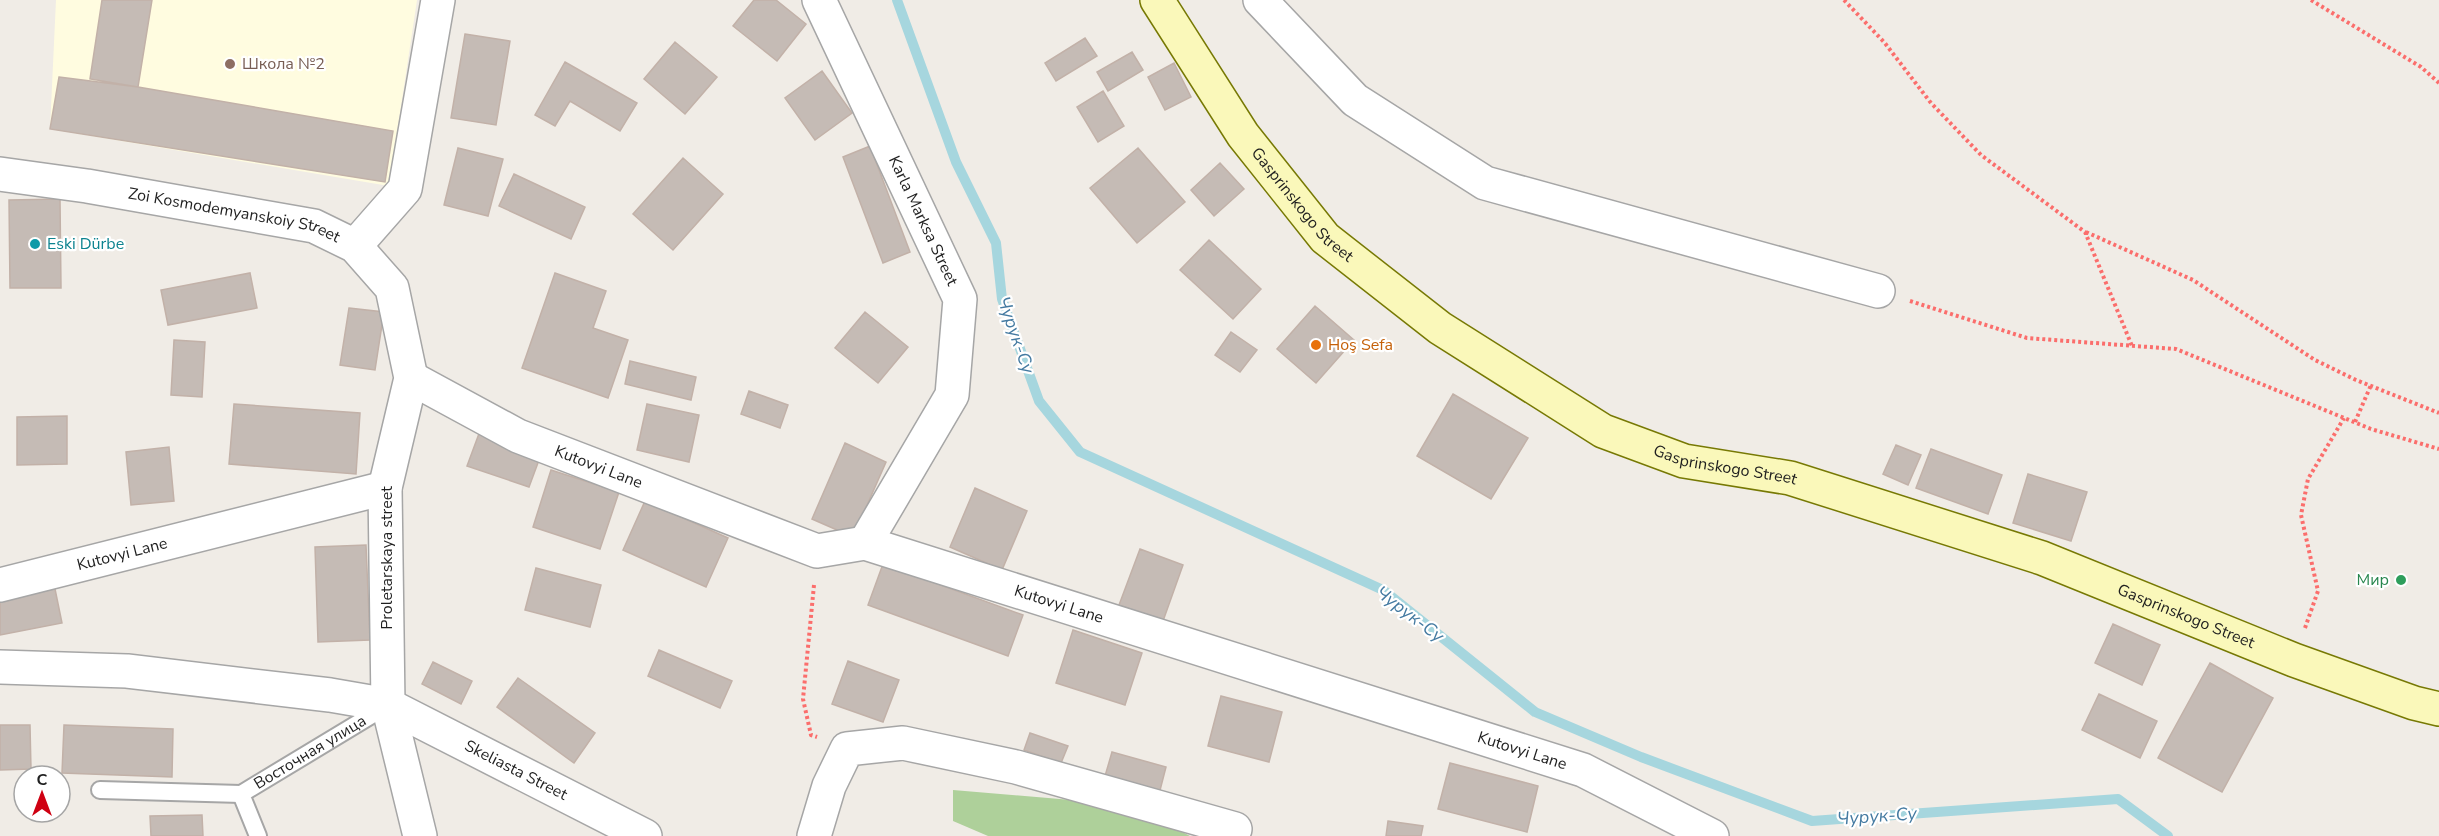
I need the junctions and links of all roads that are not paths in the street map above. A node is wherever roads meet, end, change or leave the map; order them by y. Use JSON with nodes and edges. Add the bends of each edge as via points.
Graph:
{"nodes":[{"id":1,"x":438,"y":0,"type":"edge"},
{"id":2,"x":819,"y":0,"type":"edge"},
{"id":3,"x":1157,"y":0,"type":"edge"},
{"id":4,"x":1260,"y":0,"type":"edge"},
{"id":5,"x":0,"y":174,"type":"edge"},
{"id":6,"x":355,"y":246,"type":"junction"},
{"id":7,"x":1878,"y":291,"type":"road end"},
{"id":8,"x":411,"y":378,"type":"junction"},
{"id":9,"x":385,"y":488,"type":"junction"},
{"id":10,"x":866,"y":543,"type":"junction"},
{"id":11,"x":0,"y":585,"type":"edge"},
{"id":12,"x":0,"y":667,"type":"edge"},
{"id":13,"x":388,"y":705,"type":"junction"},
{"id":14,"x":2439,"y":709,"type":"edge"},
{"id":15,"x":100,"y":790,"type":"dead end"},
{"id":16,"x":241,"y":794,"type":"junction"},
{"id":17,"x":1235,"y":829,"type":"dead end"},
{"id":18,"x":258,"y":836,"type":"edge"},
{"id":19,"x":420,"y":836,"type":"edge"},
{"id":20,"x":645,"y":836,"type":"edge"},
{"id":21,"x":814,"y":836,"type":"edge"},
{"id":22,"x":1712,"y":836,"type":"edge"}],
"edges":[{"from":1,"to":6,"type":"street","via":[[405,189]]},
{"from":2,"to":10,"type":"street","name":"Karla Marksa Street","via":[[960,299],[952,395]]},
{"from":3,"to":14,"type":"main road","name":"Gasprinskogo Street","via":[[1243,135],[1326,238],[1440,328],[1603,430],[1684,461],[1790,478],[2042,558],[2294,660]]},
{"from":4,"to":7,"type":"street","via":[[1355,100],[1485,183]]},
{"from":5,"to":6,"type":"street","name":"Zoi Kosmodemyanskoiy Street","via":[[314,226]]},
{"from":6,"to":8,"type":"street","name":"Zoi Kosmodemyanskoiy Street","via":[[393,288]]},
{"from":8,"to":9,"type":"street","name":"Proletarskaya street"},
{"from":8,"to":10,"type":"street","name":"Kutovyi Lane","via":[[518,436],[817,551]]},
{"from":9,"to":11,"type":"street","name":"Kutovyi Lane"},
{"from":9,"to":13,"type":"street","name":"Proletarskaya street"},
{"from":10,"to":22,"type":"street","name":"Kutovyi Lane","via":[[1583,770]]},
{"from":12,"to":13,"type":"street","name":"Skeliasta Street","via":[[127,671]]},
{"from":13,"to":16,"type":"lane","name":"Восточная улица"},
{"from":13,"to":19,"type":"street","name":"Proletarskaya street"},
{"from":13,"to":20,"type":"street","name":"Skeliasta Street"},
{"from":15,"to":16,"type":"lane"},
{"from":16,"to":18,"type":"lane","name":"Восточная улица"},
{"from":17,"to":21,"type":"street","via":[[1016,767],[903,743],[847,749],[829,786]]}]}
